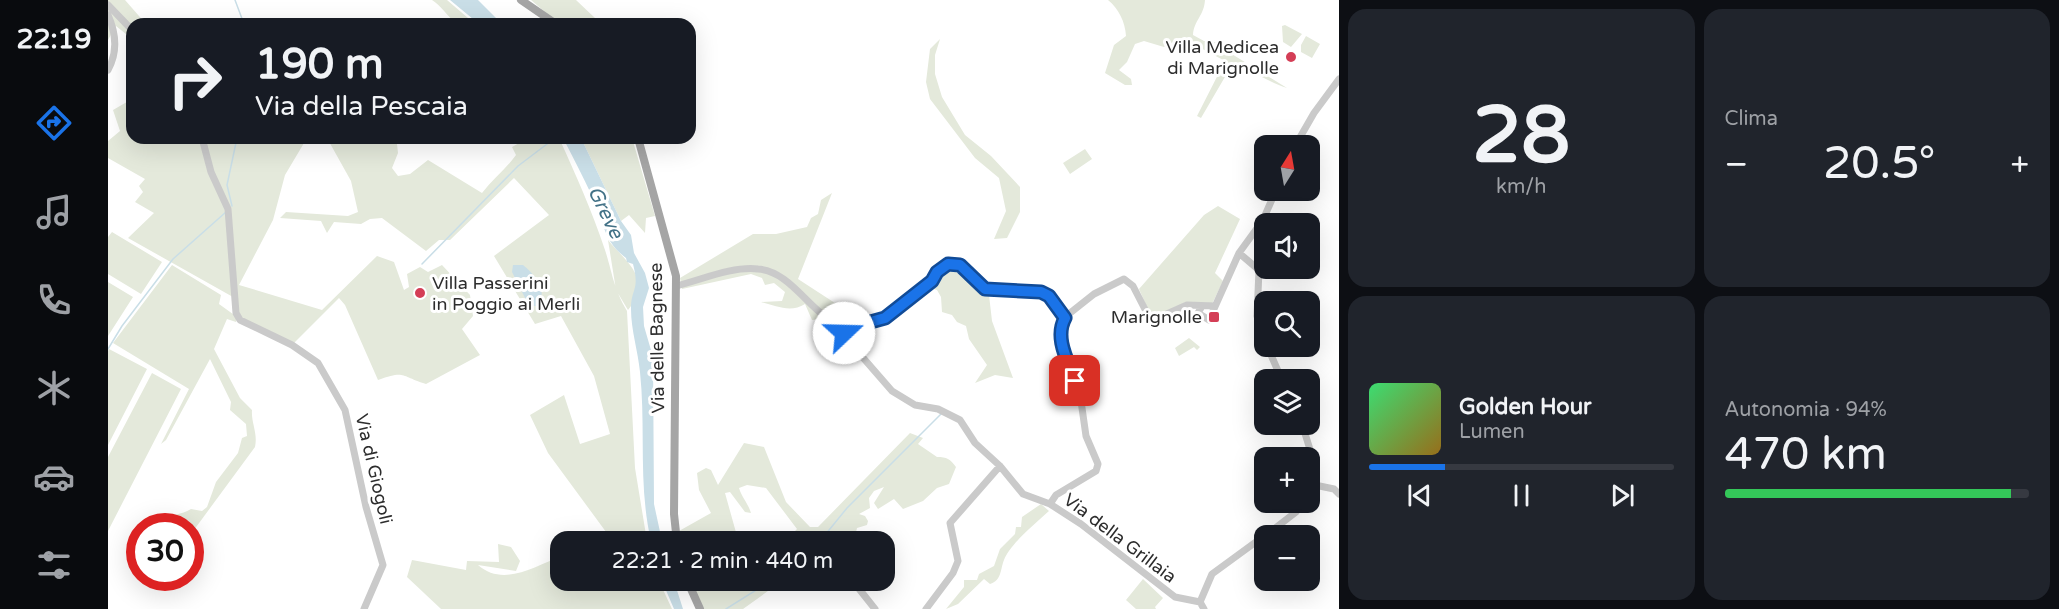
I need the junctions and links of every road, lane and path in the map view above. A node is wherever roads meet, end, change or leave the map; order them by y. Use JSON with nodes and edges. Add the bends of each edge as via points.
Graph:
{"nodes":[{"id":1,"x":521,"y":0,"type":"edge"},
{"id":2,"x":108,"y":5,"type":"edge"},
{"id":3,"x":108,"y":15,"type":"edge"},
{"id":4,"x":547,"y":18,"type":"edge"},
{"id":5,"x":126,"y":24,"type":"edge"},
{"id":6,"x":108,"y":70,"type":"edge"},
{"id":7,"x":1339,"y":79,"type":"edge"},
{"id":8,"x":1301,"y":135,"type":"edge"},
{"id":9,"x":204,"y":144,"type":"edge"},
{"id":10,"x":640,"y":144,"type":"edge"},
{"id":11,"x":1271,"y":201,"type":"edge"},
{"id":12,"x":1239,"y":253,"type":"junction"},
{"id":13,"x":676,"y":286,"type":"junction"},
{"id":14,"x":1258,"y":291,"type":"edge"},
{"id":15,"x":1202,"y":306,"type":"junction"},
{"id":16,"x":1215,"y":306,"type":"junction"},
{"id":17,"x":1065,"y":318,"type":"junction"},
{"id":18,"x":845,"y":329,"type":"junction"},
{"id":19,"x":1305,"y":435,"type":"edge"},
{"id":20,"x":1000,"y":466,"type":"junction"},
{"id":21,"x":1339,"y":494,"type":"edge"},
{"id":22,"x":1050,"y":504,"type":"junction"},
{"id":23,"x":1295,"y":513,"type":"edge"},
{"id":24,"x":1279,"y":525,"type":"edge"},
{"id":25,"x":676,"y":531,"type":"edge"},
{"id":26,"x":1254,"y":544,"type":"edge"},
{"id":27,"x":692,"y":591,"type":"edge"},
{"id":28,"x":861,"y":591,"type":"edge"},
{"id":29,"x":1202,"y":606,"type":"edge"},
{"id":30,"x":364,"y":609,"type":"edge"},
{"id":31,"x":699,"y":609,"type":"edge"},
{"id":32,"x":875,"y":609,"type":"edge"},
{"id":33,"x":926,"y":609,"type":"edge"}],
"edges":[{"from":1,"to":4,"type":"main road"},
{"from":2,"to":5,"type":"street"},
{"from":3,"to":6,"type":"street","via":[[116,35]]},
{"from":7,"to":8,"type":"street"},
{"from":9,"to":30,"type":"street","name":"Via di Giogoli","via":[[228,209],[236,313],[240,320],[292,345],[318,363],[345,410],[383,564]]},
{"from":10,"to":13,"type":"main road","name":"Via delle Bagnese","via":[[671,249]]},
{"from":11,"to":12,"type":"street","via":[[1263,220]]},
{"from":12,"to":14,"type":"street","via":[[1259,270]]},
{"from":12,"to":16,"type":"street"},
{"from":13,"to":18,"type":"street","via":[[739,270],[770,271]]},
{"from":13,"to":25,"type":"main road","name":"Via delle Bagnese"},
{"from":15,"to":16,"type":"street"},
{"from":15,"to":16,"type":"street","via":[[1198,313],[1209,320]]},
{"from":15,"to":17,"type":"street","via":[[1187,305],[1151,321],[1133,286],[1124,279],[1094,294]]},
{"from":17,"to":18,"type":"street","via":[[1046,293],[985,289],[960,265],[948,264],[885,318]]},
{"from":17,"to":22,"type":"street","via":[[1061,332],[1063,351],[1080,394],[1086,436],[1098,464],[1096,471],[1056,495]]},
{"from":18,"to":20,"type":"street","name":"Via della Grillaia","via":[[845,337],[892,392],[915,405],[956,417],[975,443]]},
{"from":19,"to":21,"type":"street","via":[[1313,459],[1310,484],[1334,489]]},
{"from":20,"to":22,"type":"street","name":"Via della Grillaia","via":[[1023,494]]},
{"from":20,"to":33,"type":"street","via":[[950,524],[958,561]]},
{"from":22,"to":29,"type":"street","name":"Via della Grillaia","via":[[1136,564],[1175,597]]},
{"from":23,"to":24,"type":"street"},
{"from":26,"to":29,"type":"street","via":[[1212,574]]},
{"from":27,"to":31,"type":"main road"},
{"from":28,"to":32,"type":"street"}]}
